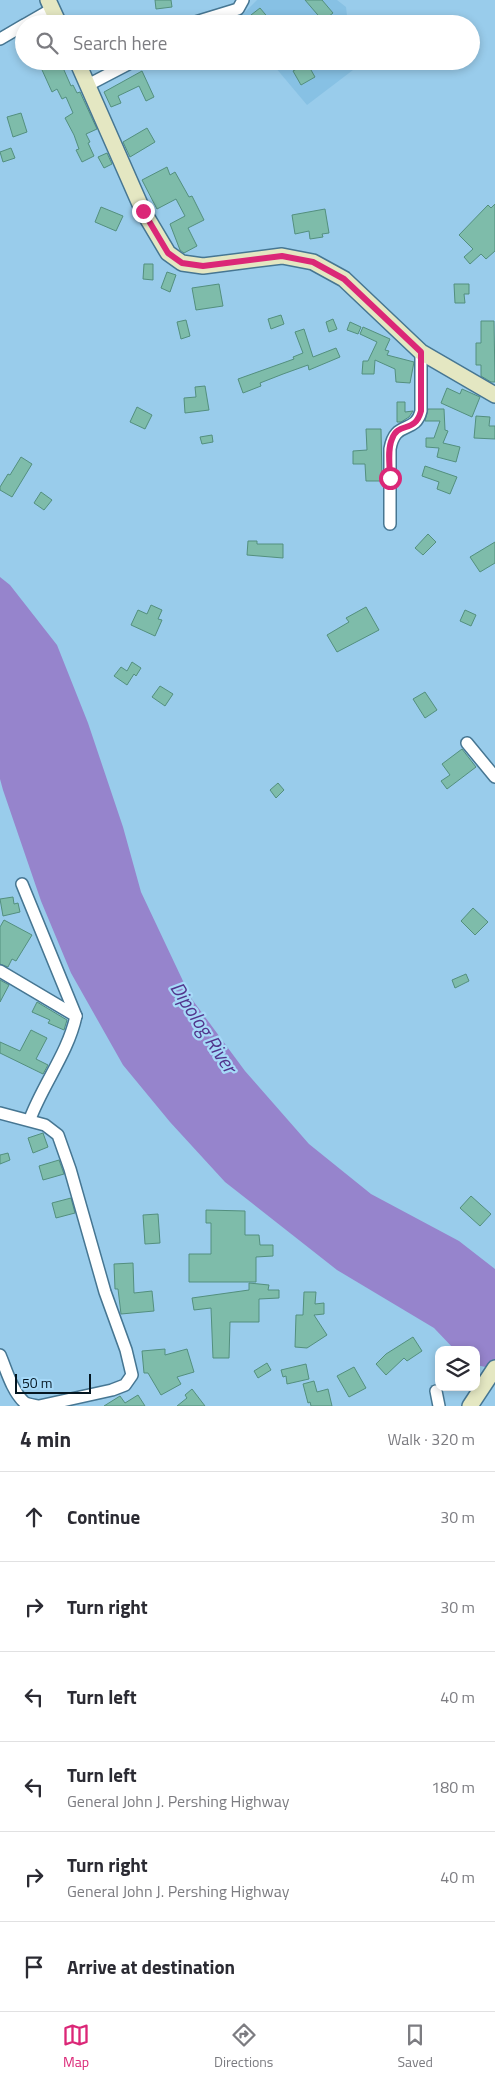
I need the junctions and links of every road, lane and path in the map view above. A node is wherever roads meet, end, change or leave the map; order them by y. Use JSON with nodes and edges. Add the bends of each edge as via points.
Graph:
{"nodes":[{"id":1,"x":243,"y":0,"type":"edge"},
{"id":2,"x":50,"y":4,"type":"edge"},
{"id":3,"x":36,"y":15,"type":"edge"},
{"id":4,"x":218,"y":15,"type":"edge"},
{"id":5,"x":15,"y":30,"type":"edge"},
{"id":6,"x":0,"y":38,"type":"edge"},
{"id":7,"x":80,"y":70,"type":"edge"},
{"id":8,"x":117,"y":70,"type":"edge"},
{"id":9,"x":88,"y":85,"type":"junction"},
{"id":10,"x":421,"y":352,"type":"junction"},
{"id":11,"x":495,"y":395,"type":"edge"},
{"id":12,"x":390,"y":524,"type":"dead end"},
{"id":13,"x":467,"y":743,"type":"dead end"},
{"id":14,"x":495,"y":777,"type":"edge"},
{"id":15,"x":22,"y":884,"type":"dead end"},
{"id":16,"x":0,"y":971,"type":"edge"},
{"id":17,"x":76,"y":1016,"type":"junction"},
{"id":18,"x":0,"y":1113,"type":"edge"},
{"id":19,"x":30,"y":1119,"type":"junction"},
{"id":20,"x":0,"y":1355,"type":"edge"},
{"id":21,"x":495,"y":1368,"type":"edge"},
{"id":22,"x":436,"y":1391,"type":"dead end"},
{"id":23,"x":87,"y":1401,"type":"edge"},
{"id":24,"x":439,"y":1406,"type":"edge"},
{"id":25,"x":470,"y":1406,"type":"edge"}],
"edges":[{"from":1,"to":4,"type":"street","via":[[238,9]]},
{"from":2,"to":3,"type":"street"},
{"from":5,"to":6,"type":"street"},
{"from":7,"to":9,"type":"main road"},
{"from":8,"to":9,"type":"street"},
{"from":9,"to":10,"type":"main road","via":[[143,211],[168,253],[182,263],[203,266],[282,256],[313,262],[344,279]]},
{"from":10,"to":11,"type":"main road"},
{"from":10,"to":12,"type":"street","via":[[419,420],[396,432],[391,444]]},
{"from":13,"to":14,"type":"street"},
{"from":15,"to":17,"type":"street"},
{"from":16,"to":17,"type":"street"},
{"from":17,"to":19,"type":"street","via":[[70,1036]]},
{"from":18,"to":19,"type":"street"},
{"from":19,"to":23,"type":"street","via":[[58,1134],[131,1367],[132,1375],[125,1385]]},
{"from":20,"to":23,"type":"street","via":[[24,1402],[39,1406],[71,1397]]},
{"from":21,"to":25,"type":"main road"},
{"from":22,"to":24,"type":"street"}]}
